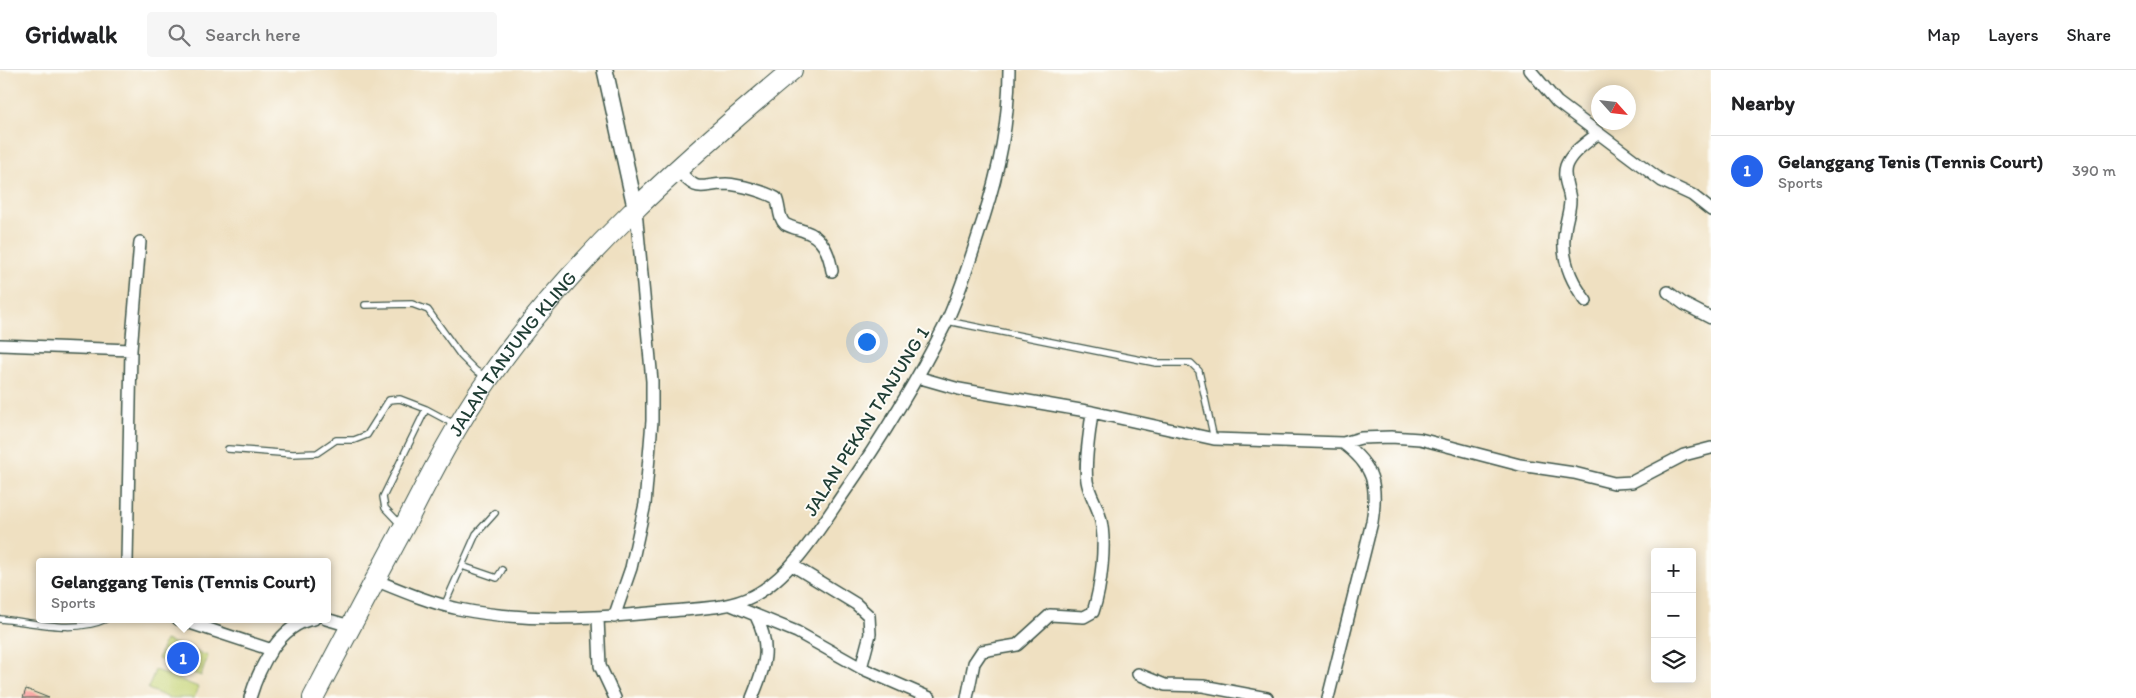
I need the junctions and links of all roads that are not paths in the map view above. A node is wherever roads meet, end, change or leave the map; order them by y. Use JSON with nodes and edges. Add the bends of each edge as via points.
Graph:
{"nodes":[{"id":1,"x":605,"y":70,"type":"edge"},
{"id":2,"x":792,"y":70,"type":"edge"},
{"id":3,"x":1009,"y":70,"type":"edge"},
{"id":4,"x":1530,"y":70,"type":"edge"},
{"id":5,"x":1598,"y":133,"type":"junction"},
{"id":6,"x":678,"y":170,"type":"junction"},
{"id":7,"x":1711,"y":210,"type":"edge"},
{"id":8,"x":636,"y":211,"type":"junction"},
{"id":9,"x":140,"y":242,"type":"dead end"},
{"id":10,"x":832,"y":271,"type":"dead end"},
{"id":11,"x":1668,"y":292,"type":"dead end"},
{"id":12,"x":1586,"y":301,"type":"dead end"},
{"id":13,"x":365,"y":305,"type":"dead end"},
{"id":14,"x":1711,"y":318,"type":"edge"},
{"id":15,"x":947,"y":321,"type":"junction"},
{"id":16,"x":0,"y":345,"type":"edge"},
{"id":17,"x":130,"y":350,"type":"junction"},
{"id":18,"x":917,"y":377,"type":"junction"},
{"id":19,"x":489,"y":378,"type":"junction"},
{"id":20,"x":426,"y":409,"type":"junction"},
{"id":21,"x":1092,"y":412,"type":"junction"},
{"id":22,"x":458,"y":426,"type":"junction"},
{"id":23,"x":1214,"y":439,"type":"junction"},
{"id":24,"x":1343,"y":443,"type":"junction"},
{"id":25,"x":1711,"y":448,"type":"edge"},
{"id":26,"x":228,"y":449,"type":"dead end"},
{"id":27,"x":495,"y":513,"type":"dead end"},
{"id":28,"x":403,"y":527,"type":"junction"},
{"id":29,"x":127,"y":558,"type":"edge"},
{"id":30,"x":792,"y":565,"type":"junction"},
{"id":31,"x":462,"y":566,"type":"junction"},
{"id":32,"x":502,"y":570,"type":"dead end"},
{"id":33,"x":375,"y":580,"type":"junction"},
{"id":34,"x":731,"y":605,"type":"junction"},
{"id":35,"x":444,"y":606,"type":"junction"},
{"id":36,"x":756,"y":616,"type":"junction"},
{"id":37,"x":614,"y":617,"type":"junction"},
{"id":38,"x":598,"y":618,"type":"junction"},
{"id":39,"x":0,"y":619,"type":"edge"},
{"id":40,"x":331,"y":620,"type":"edge"},
{"id":41,"x":36,"y":623,"type":"edge"},
{"id":42,"x":39,"y":623,"type":"edge"},
{"id":43,"x":94,"y":623,"type":"edge"},
{"id":44,"x":190,"y":623,"type":"edge"},
{"id":45,"x":304,"y":623,"type":"edge"},
{"id":46,"x":350,"y":626,"type":"junction"},
{"id":47,"x":272,"y":650,"type":"junction"},
{"id":48,"x":861,"y":668,"type":"junction"},
{"id":49,"x":1138,"y":674,"type":"dead end"},
{"id":50,"x":250,"y":698,"type":"edge"},
{"id":51,"x":313,"y":698,"type":"edge"},
{"id":52,"x":615,"y":698,"type":"edge"},
{"id":53,"x":752,"y":698,"type":"edge"},
{"id":54,"x":930,"y":698,"type":"edge"},
{"id":55,"x":967,"y":698,"type":"edge"},
{"id":56,"x":1267,"y":698,"type":"edge"},
{"id":57,"x":1328,"y":698,"type":"edge"}],
"edges":[{"from":1,"to":8,"type":"street"},
{"from":2,"to":6,"type":"highway","name":"JALAN TANJUNG KLING"},
{"from":3,"to":15,"type":"street","name":"JALAN PEKAN TANJUNG 1","via":[[1001,160]]},
{"from":4,"to":5,"type":"street","via":[[1557,102]]},
{"from":5,"to":7,"type":"street","via":[[1662,181],[1692,195]]},
{"from":5,"to":12,"type":"street","via":[[1573,154],[1564,177],[1570,211],[1563,254],[1572,279]]},
{"from":6,"to":8,"type":"highway","name":"JALAN TANJUNG KLING"},
{"from":6,"to":10,"type":"street","via":[[694,186],[703,188],[727,184],[776,198],[781,218],[786,224],[810,232],[822,243]]},
{"from":8,"to":19,"type":"highway","name":"JALAN TANJUNG KLING","via":[[550,299]]},
{"from":8,"to":37,"type":"street","via":[[652,381],[652,420],[645,504],[631,568]]},
{"from":9,"to":17,"type":"street"},
{"from":11,"to":14,"type":"street"},
{"from":13,"to":19,"type":"lane","via":[[412,304],[428,310],[461,356],[476,371]]},
{"from":15,"to":18,"type":"street","name":"JALAN PEKAN TANJUNG 1"},
{"from":15,"to":23,"type":"lane","via":[[1156,363],[1191,363],[1199,371]]},
{"from":16,"to":17,"type":"street"},
{"from":17,"to":29,"type":"street"},
{"from":18,"to":21,"type":"street","via":[[959,390]]},
{"from":18,"to":30,"type":"street","name":"JALAN PEKAN TANJUNG 1","via":[[865,462]]},
{"from":19,"to":22,"type":"highway","name":"JALAN TANJUNG KLING"},
{"from":20,"to":22,"type":"lane"},
{"from":20,"to":26,"type":"lane","via":[[400,399],[389,400],[367,435],[354,440],[336,440],[317,453]]},
{"from":20,"to":28,"type":"lane","via":[[383,497],[385,508]]},
{"from":21,"to":23,"type":"street"},
{"from":21,"to":55,"type":"street","via":[[1086,479],[1103,532],[1103,555],[1093,612],[1084,617],[1050,615],[1017,645],[982,651],[974,663]]},
{"from":22,"to":28,"type":"highway","name":"JALAN TANJUNG KLING"},
{"from":23,"to":24,"type":"street"},
{"from":24,"to":25,"type":"street","via":[[1361,438],[1420,439],[1614,483],[1632,482],[1684,455]]},
{"from":24,"to":57,"type":"street","via":[[1368,467],[1374,483],[1375,502]]},
{"from":27,"to":31,"type":"lane","via":[[476,534]]},
{"from":28,"to":33,"type":"highway","name":"JALAN TANJUNG KLING"},
{"from":30,"to":34,"type":"street","name":"JALAN PEKAN TANJUNG 1","via":[[755,595]]},
{"from":30,"to":48,"type":"street","via":[[856,604],[868,616],[870,634]]},
{"from":31,"to":32,"type":"lane","via":[[497,578]]},
{"from":31,"to":35,"type":"lane"},
{"from":33,"to":35,"type":"street","name":"JALAN PEKAN TANJUNG 1"},
{"from":33,"to":46,"type":"highway","name":"JALAN TANJUNG KLING"},
{"from":34,"to":36,"type":"street"},
{"from":34,"to":37,"type":"street","name":"JALAN PEKAN TANJUNG 1"},
{"from":35,"to":38,"type":"street","name":"JALAN PEKAN TANJUNG 1","via":[[490,614]]},
{"from":36,"to":48,"type":"street","via":[[797,632]]},
{"from":36,"to":53,"type":"street","via":[[767,647]]},
{"from":37,"to":38,"type":"street","name":"JALAN PEKAN TANJUNG 1"},
{"from":38,"to":52,"type":"street","via":[[600,666]]},
{"from":39,"to":41,"type":"lane"},
{"from":40,"to":46,"type":"street"},
{"from":42,"to":43,"type":"lane","via":[[69,626]]},
{"from":44,"to":47,"type":"street"},
{"from":45,"to":47,"type":"street","via":[[294,627]]},
{"from":46,"to":51,"type":"highway","name":"JALAN TANJUNG KLING"},
{"from":47,"to":50,"type":"street"},
{"from":48,"to":54,"type":"street"},
{"from":49,"to":56,"type":"street","via":[[1165,685],[1202,686]]}]}
